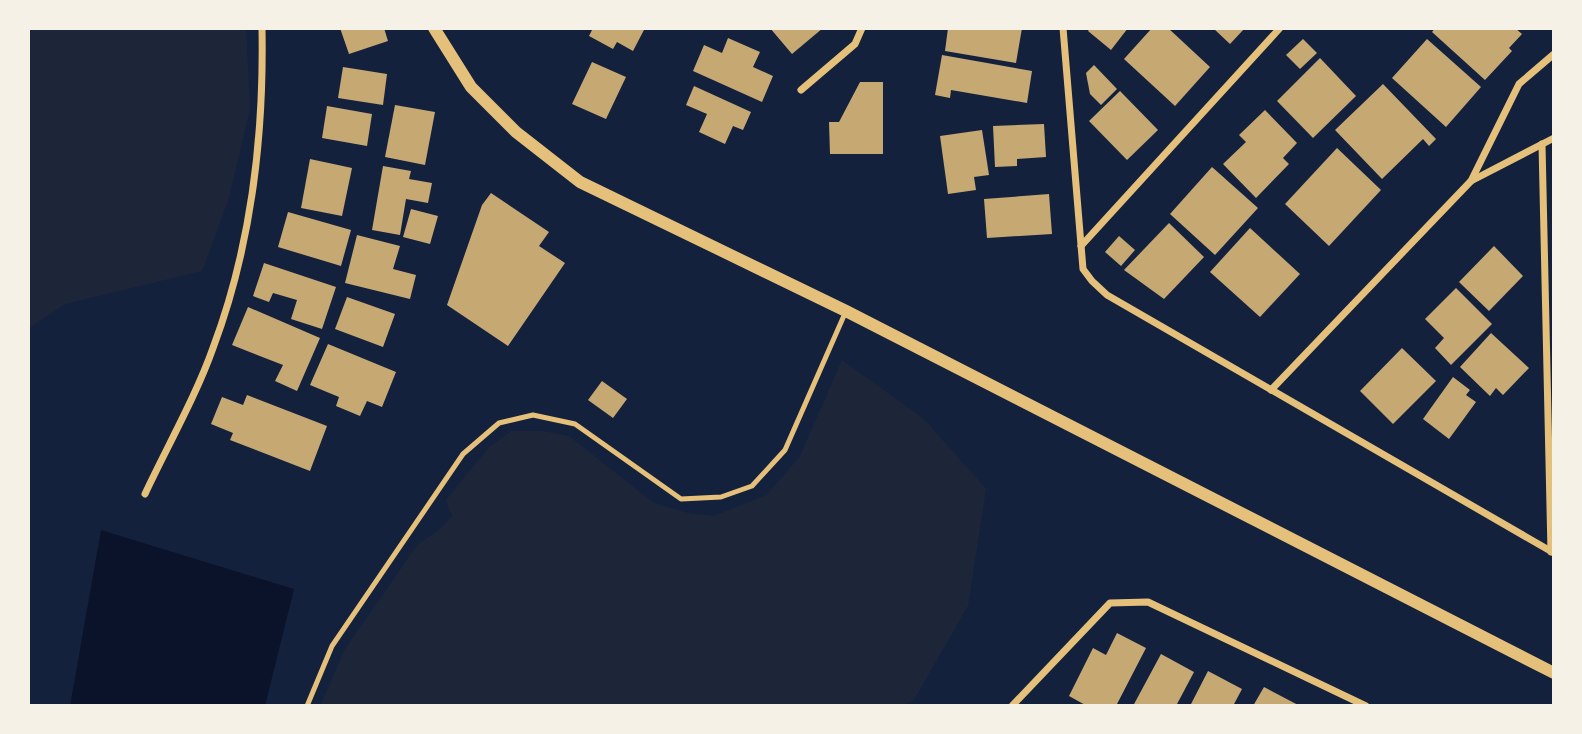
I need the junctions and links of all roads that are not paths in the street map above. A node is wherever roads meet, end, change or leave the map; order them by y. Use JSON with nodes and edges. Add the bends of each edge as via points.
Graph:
{"nodes":[{"id":1,"x":262,"y":28,"type":"edge"},
{"id":2,"x":435,"y":28,"type":"edge"},
{"id":3,"x":862,"y":28,"type":"edge"},
{"id":4,"x":1063,"y":28,"type":"edge"},
{"id":5,"x":1280,"y":28,"type":"edge"},
{"id":6,"x":1554,"y":54,"type":"edge"},
{"id":7,"x":801,"y":90,"type":"dead end"},
{"id":8,"x":1554,"y":138,"type":"edge"},
{"id":9,"x":1542,"y":144,"type":"junction"},
{"id":10,"x":1471,"y":181,"type":"junction"},
{"id":11,"x":1081,"y":246,"type":"junction"},
{"id":12,"x":846,"y":311,"type":"junction"},
{"id":13,"x":1272,"y":390,"type":"junction"},
{"id":14,"x":145,"y":494,"type":"dead end"},
{"id":15,"x":1553,"y":552,"type":"edge"},
{"id":16,"x":1554,"y":674,"type":"edge"},
{"id":17,"x":307,"y":706,"type":"edge"},
{"id":18,"x":1012,"y":706,"type":"edge"},
{"id":19,"x":1366,"y":706,"type":"edge"}],
"edges":[{"from":1,"to":14,"type":"street","via":[[263,77],[240,263],[213,350]]},
{"from":2,"to":12,"type":"street","via":[[471,87],[516,132],[580,182]]},
{"from":3,"to":7,"type":"street","via":[[856,44]]},
{"from":4,"to":11,"type":"street"},
{"from":5,"to":11,"type":"street"},
{"from":6,"to":10,"type":"street","via":[[1519,83]]},
{"from":8,"to":9,"type":"street"},
{"from":9,"to":10,"type":"street"},
{"from":9,"to":15,"type":"street"},
{"from":10,"to":13,"type":"street"},
{"from":11,"to":13,"type":"street","via":[[1083,269],[1107,295]]},
{"from":12,"to":16,"type":"street"},
{"from":12,"to":17,"type":"lane","via":[[785,450],[752,486],[721,497],[681,499],[575,424],[533,415],[499,423],[463,454],[332,646]]},
{"from":13,"to":15,"type":"street"},
{"from":18,"to":19,"type":"street","via":[[1110,603],[1148,602]]}]}
